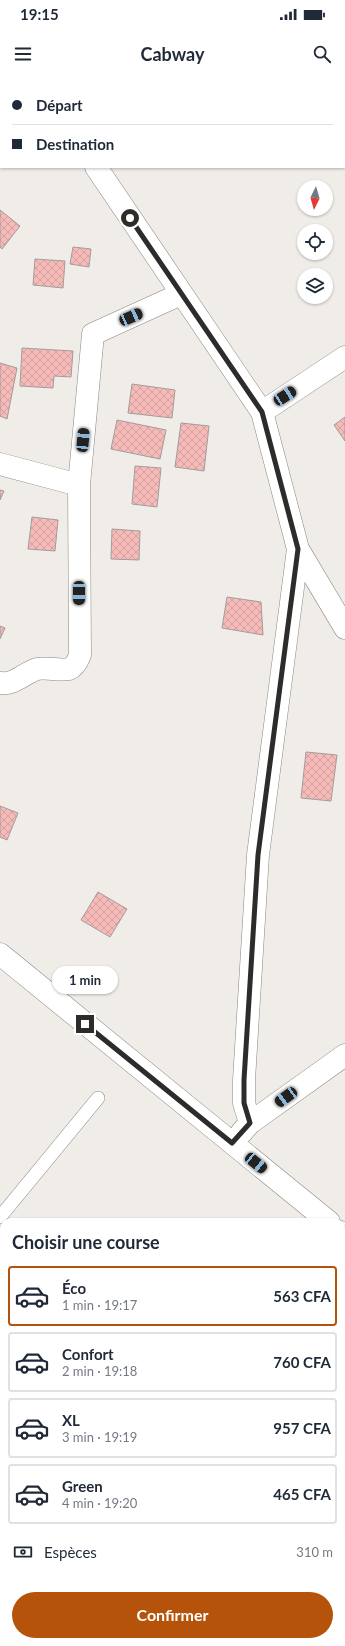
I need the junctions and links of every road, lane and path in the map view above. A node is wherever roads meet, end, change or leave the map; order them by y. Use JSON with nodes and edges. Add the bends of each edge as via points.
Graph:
{"nodes":[{"id":1,"x":97,"y":168,"type":"edge"},
{"id":2,"x":181,"y":294,"type":"junction"},
{"id":3,"x":345,"y":357,"type":"edge"},
{"id":4,"x":262,"y":412,"type":"junction"},
{"id":5,"x":0,"y":464,"type":"edge"},
{"id":6,"x":79,"y":485,"type":"junction"},
{"id":7,"x":298,"y":549,"type":"junction"},
{"id":8,"x":345,"y":628,"type":"edge"},
{"id":9,"x":0,"y":683,"type":"edge"},
{"id":10,"x":0,"y":954,"type":"edge"},
{"id":11,"x":345,"y":1055,"type":"edge"},
{"id":12,"x":98,"y":1098,"type":"dead end"},
{"id":13,"x":250,"y":1123,"type":"junction"},
{"id":14,"x":232,"y":1143,"type":"junction"},
{"id":15,"x":0,"y":1217,"type":"edge"},
{"id":16,"x":324,"y":1218,"type":"edge"}],
"edges":[{"from":1,"to":2,"type":"street"},
{"from":2,"to":4,"type":"street"},
{"from":2,"to":6,"type":"street","via":[[93,334]]},
{"from":3,"to":4,"type":"street"},
{"from":4,"to":7,"type":"street"},
{"from":5,"to":6,"type":"street"},
{"from":6,"to":9,"type":"street","via":[[80,655],[69,669],[39,669],[13,682]]},
{"from":7,"to":8,"type":"street"},
{"from":7,"to":13,"type":"street","via":[[258,855],[244,1080],[244,1103]]},
{"from":10,"to":14,"type":"street"},
{"from":11,"to":13,"type":"street"},
{"from":12,"to":15,"type":"lane"},
{"from":13,"to":14,"type":"street"},
{"from":14,"to":16,"type":"street"}]}
